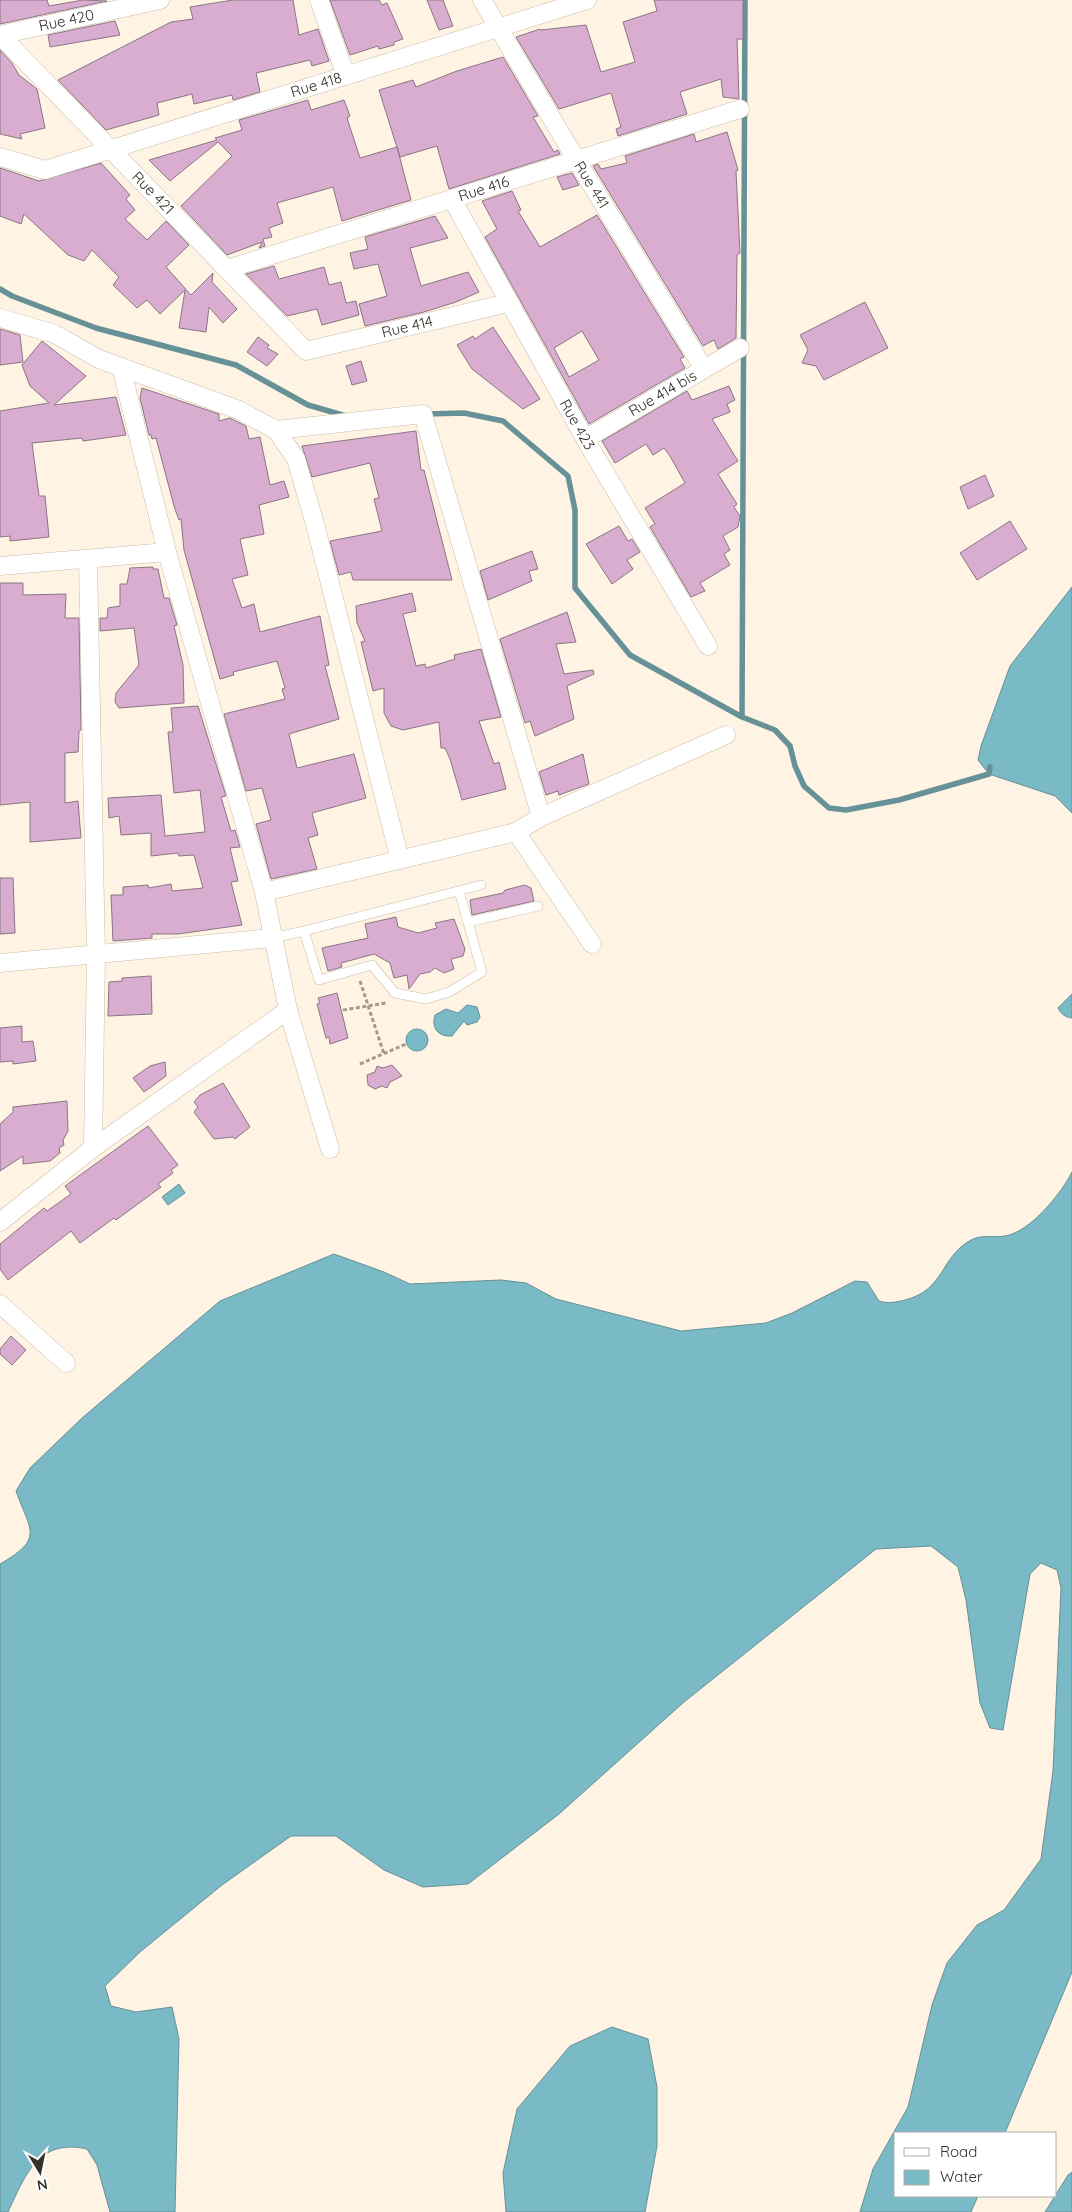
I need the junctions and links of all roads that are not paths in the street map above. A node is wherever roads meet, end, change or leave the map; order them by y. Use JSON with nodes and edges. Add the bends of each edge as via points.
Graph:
{"nodes":[{"id":1,"x":160,"y":0,"type":"edge"},
{"id":2,"x":319,"y":0,"type":"edge"},
{"id":3,"x":482,"y":0,"type":"edge"},
{"id":4,"x":587,"y":0,"type":"edge"},
{"id":5,"x":568,"y":3,"type":"edge"},
{"id":6,"x":500,"y":27,"type":"junction"},
{"id":7,"x":0,"y":35,"type":"edge"},
{"id":8,"x":346,"y":76,"type":"junction"},
{"id":9,"x":740,"y":109,"type":"dead end"},
{"id":10,"x":112,"y":149,"type":"junction"},
{"id":11,"x":0,"y":157,"type":"edge"},
{"id":12,"x":577,"y":161,"type":"junction"},
{"id":13,"x":452,"y":199,"type":"junction"},
{"id":14,"x":227,"y":269,"type":"junction"},
{"id":15,"x":508,"y":303,"type":"junction"},
{"id":16,"x":0,"y":318,"type":"edge"},
{"id":17,"x":740,"y":348,"type":"dead end"},
{"id":18,"x":306,"y":351,"type":"joint"},
{"id":19,"x":121,"y":367,"type":"junction"},
{"id":20,"x":704,"y":369,"type":"junction"},
{"id":21,"x":276,"y":430,"type":"junction"},
{"id":22,"x":585,"y":439,"type":"junction"},
{"id":23,"x":167,"y":552,"type":"junction"},
{"id":24,"x":88,"y":560,"type":"junction"},
{"id":25,"x":0,"y":566,"type":"edge"},
{"id":26,"x":708,"y":646,"type":"dead end"},
{"id":27,"x":726,"y":735,"type":"dead end"},
{"id":28,"x":542,"y":817,"type":"junction"},
{"id":29,"x":516,"y":832,"type":"junction"},
{"id":30,"x":400,"y":860,"type":"junction"},
{"id":31,"x":481,"y":885,"type":"dead end"},
{"id":32,"x":459,"y":890,"type":"junction"},
{"id":33,"x":264,"y":892,"type":"junction"},
{"id":34,"x":538,"y":906,"type":"dead end"},
{"id":35,"x":469,"y":922,"type":"junction"},
{"id":36,"x":304,"y":931,"type":"junction"},
{"id":37,"x":272,"y":938,"type":"junction"},
{"id":38,"x":592,"y":944,"type":"dead end"},
{"id":39,"x":96,"y":955,"type":"junction"},
{"id":40,"x":0,"y":963,"type":"edge"},
{"id":41,"x":288,"y":1010,"type":"junction"},
{"id":42,"x":93,"y":1148,"type":"junction"},
{"id":43,"x":330,"y":1149,"type":"dead end"},
{"id":44,"x":0,"y":1222,"type":"edge"},
{"id":45,"x":0,"y":1304,"type":"edge"},
{"id":46,"x":66,"y":1363,"type":"dead end"}],
"edges":[{"from":1,"to":7,"type":"street","name":"Rue 420"},
{"from":2,"to":8,"type":"street"},
{"from":3,"to":6,"type":"street","name":"Rue 441"},
{"from":4,"to":5,"type":"street","name":"Rue 418"},
{"from":5,"to":6,"type":"street","name":"Rue 418"},
{"from":6,"to":8,"type":"street","name":"Rue 418"},
{"from":6,"to":12,"type":"street","name":"Rue 441"},
{"from":7,"to":10,"type":"street","name":"Rue 421"},
{"from":8,"to":10,"type":"street","name":"Rue 418"},
{"from":9,"to":12,"type":"street","name":"Rue 416"},
{"from":10,"to":11,"type":"street","name":"Rue 418","via":[[45,170]]},
{"from":10,"to":14,"type":"street","name":"Rue 421"},
{"from":12,"to":13,"type":"street","name":"Rue 416"},
{"from":12,"to":20,"type":"street","name":"Rue 441"},
{"from":13,"to":14,"type":"street","name":"Rue 416"},
{"from":13,"to":15,"type":"street","name":"Rue 423"},
{"from":14,"to":18,"type":"street","name":"Rue 421"},
{"from":15,"to":18,"type":"street","name":"Rue 414"},
{"from":15,"to":22,"type":"street","name":"Rue 423"},
{"from":16,"to":19,"type":"street","via":[[55,334],[99,359]]},
{"from":17,"to":20,"type":"street","name":"Rue 414 bis"},
{"from":19,"to":21,"type":"street","via":[[239,410]]},
{"from":19,"to":23,"type":"street"},
{"from":20,"to":22,"type":"street","name":"Rue 414 bis"},
{"from":21,"to":28,"type":"street","via":[[423,414]]},
{"from":21,"to":30,"type":"street","via":[[296,459],[315,524]]},
{"from":22,"to":26,"type":"street","name":"Rue 423"},
{"from":23,"to":24,"type":"street"},
{"from":23,"to":33,"type":"street"},
{"from":24,"to":25,"type":"street"},
{"from":24,"to":39,"type":"street"},
{"from":27,"to":28,"type":"street"},
{"from":28,"to":29,"type":"street"},
{"from":29,"to":30,"type":"street"},
{"from":29,"to":38,"type":"street"},
{"from":30,"to":33,"type":"street"},
{"from":31,"to":32,"type":"lane"},
{"from":32,"to":35,"type":"lane"},
{"from":32,"to":36,"type":"lane"},
{"from":33,"to":37,"type":"street"},
{"from":34,"to":35,"type":"lane"},
{"from":35,"to":36,"type":"lane","via":[[482,972],[449,992],[426,999],[394,993],[372,965],[318,980]]},
{"from":36,"to":37,"type":"lane"},
{"from":37,"to":39,"type":"street"},
{"from":37,"to":41,"type":"street"},
{"from":39,"to":40,"type":"street"},
{"from":39,"to":42,"type":"street"},
{"from":41,"to":42,"type":"street"},
{"from":41,"to":43,"type":"street"},
{"from":42,"to":44,"type":"street"},
{"from":45,"to":46,"type":"street"}]}
